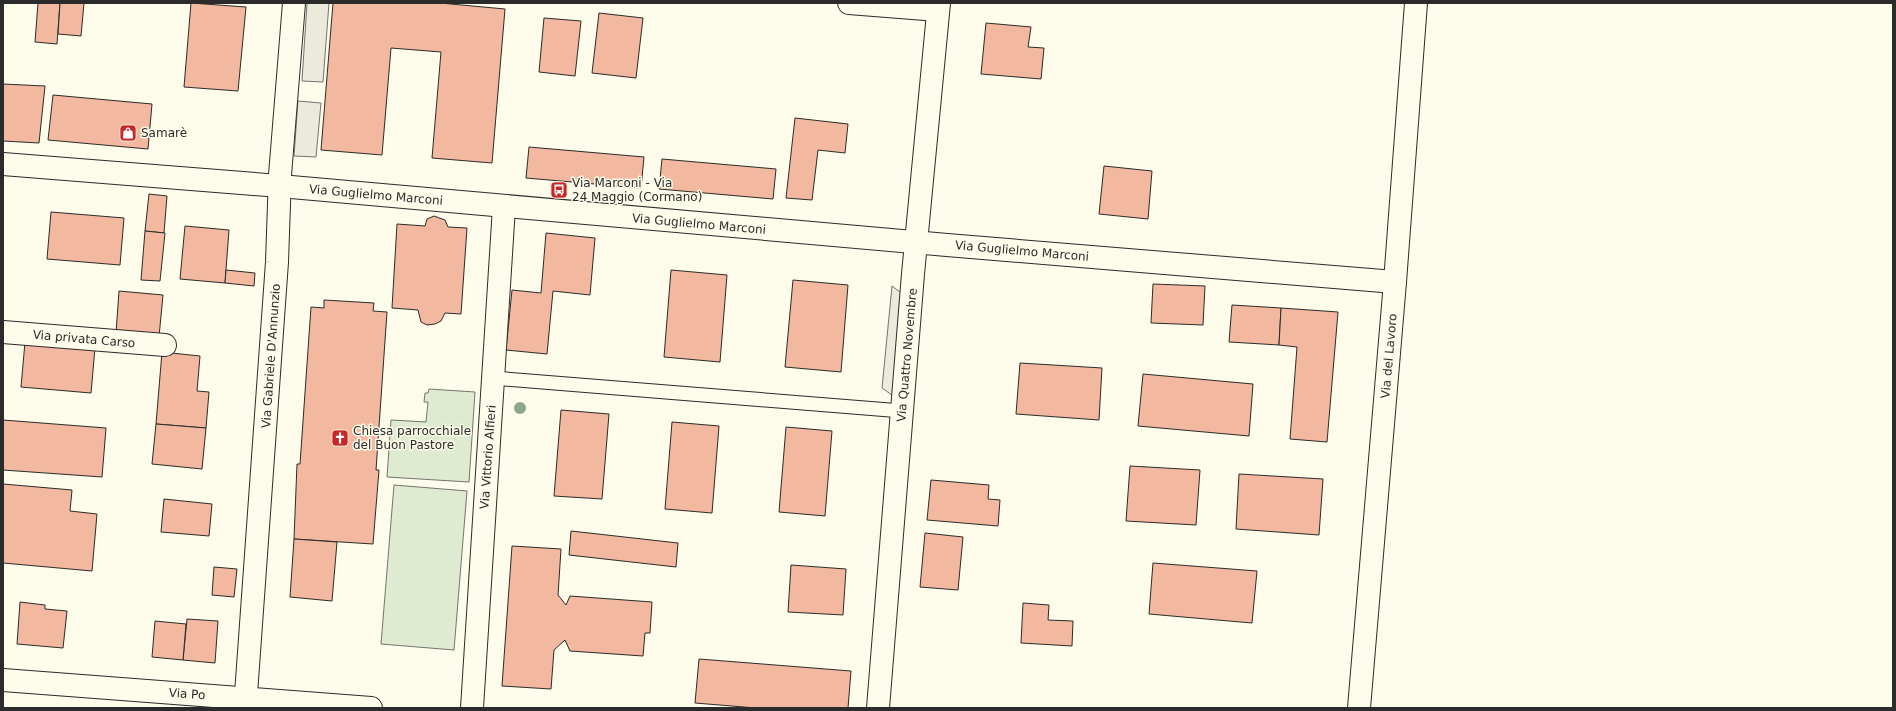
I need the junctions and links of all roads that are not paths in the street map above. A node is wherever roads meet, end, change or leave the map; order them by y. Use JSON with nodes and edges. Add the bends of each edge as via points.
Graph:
{"nodes":[{"id":1,"x":294,"y":3,"type":"edge"},
{"id":2,"x":849,"y":3,"type":"edge"},
{"id":3,"x":1416,"y":3,"type":"edge"},
{"id":4,"x":938,"y":6,"type":"edge"},
{"id":5,"x":3,"y":164,"type":"edge"},
{"id":6,"x":280,"y":186,"type":"junction"},
{"id":7,"x":504,"y":206,"type":"junction"},
{"id":8,"x":917,"y":242,"type":"junction"},
{"id":9,"x":1395,"y":282,"type":"junction"},
{"id":10,"x":3,"y":332,"type":"edge"},
{"id":11,"x":165,"y":345,"type":"dead end"},
{"id":12,"x":493,"y":378,"type":"junction"},
{"id":13,"x":902,"y":411,"type":"junction"},
{"id":14,"x":3,"y":680,"type":"edge"},
{"id":15,"x":246,"y":703,"type":"edge"},
{"id":16,"x":371,"y":708,"type":"edge"},
{"id":17,"x":472,"y":708,"type":"edge"},
{"id":18,"x":878,"y":708,"type":"edge"},
{"id":19,"x":1360,"y":708,"type":"edge"}],
"edges":[{"from":1,"to":6,"type":"street","name":"Via Gabriele D'Annunzio"},
{"from":2,"to":4,"type":"street"},
{"from":3,"to":9,"type":"street","name":"Via del Lavoro"},
{"from":4,"to":8,"type":"street","name":"Via Quattro Novembre"},
{"from":5,"to":6,"type":"street","name":"Via Guglielmo Marconi"},
{"from":6,"to":7,"type":"street","name":"Via Guglielmo Marconi"},
{"from":6,"to":15,"type":"street","name":"Via Gabriele D'Annunzio"},
{"from":7,"to":8,"type":"street","name":"Via Guglielmo Marconi"},
{"from":7,"to":12,"type":"street","name":"Via Vittorio Alfieri"},
{"from":8,"to":9,"type":"street","name":"Via Guglielmo Marconi"},
{"from":8,"to":13,"type":"street","name":"Via Quattro Novembre"},
{"from":9,"to":19,"type":"street","name":"Via del Lavoro"},
{"from":10,"to":11,"type":"street","name":"Via privata Carso"},
{"from":12,"to":13,"type":"lane"},
{"from":12,"to":17,"type":"street","name":"Via Vittorio Alfieri"},
{"from":13,"to":18,"type":"street","name":"Via Quattro Novembre"},
{"from":14,"to":15,"type":"street","name":"Via Po"},
{"from":15,"to":16,"type":"street","name":"Via Po"}]}
